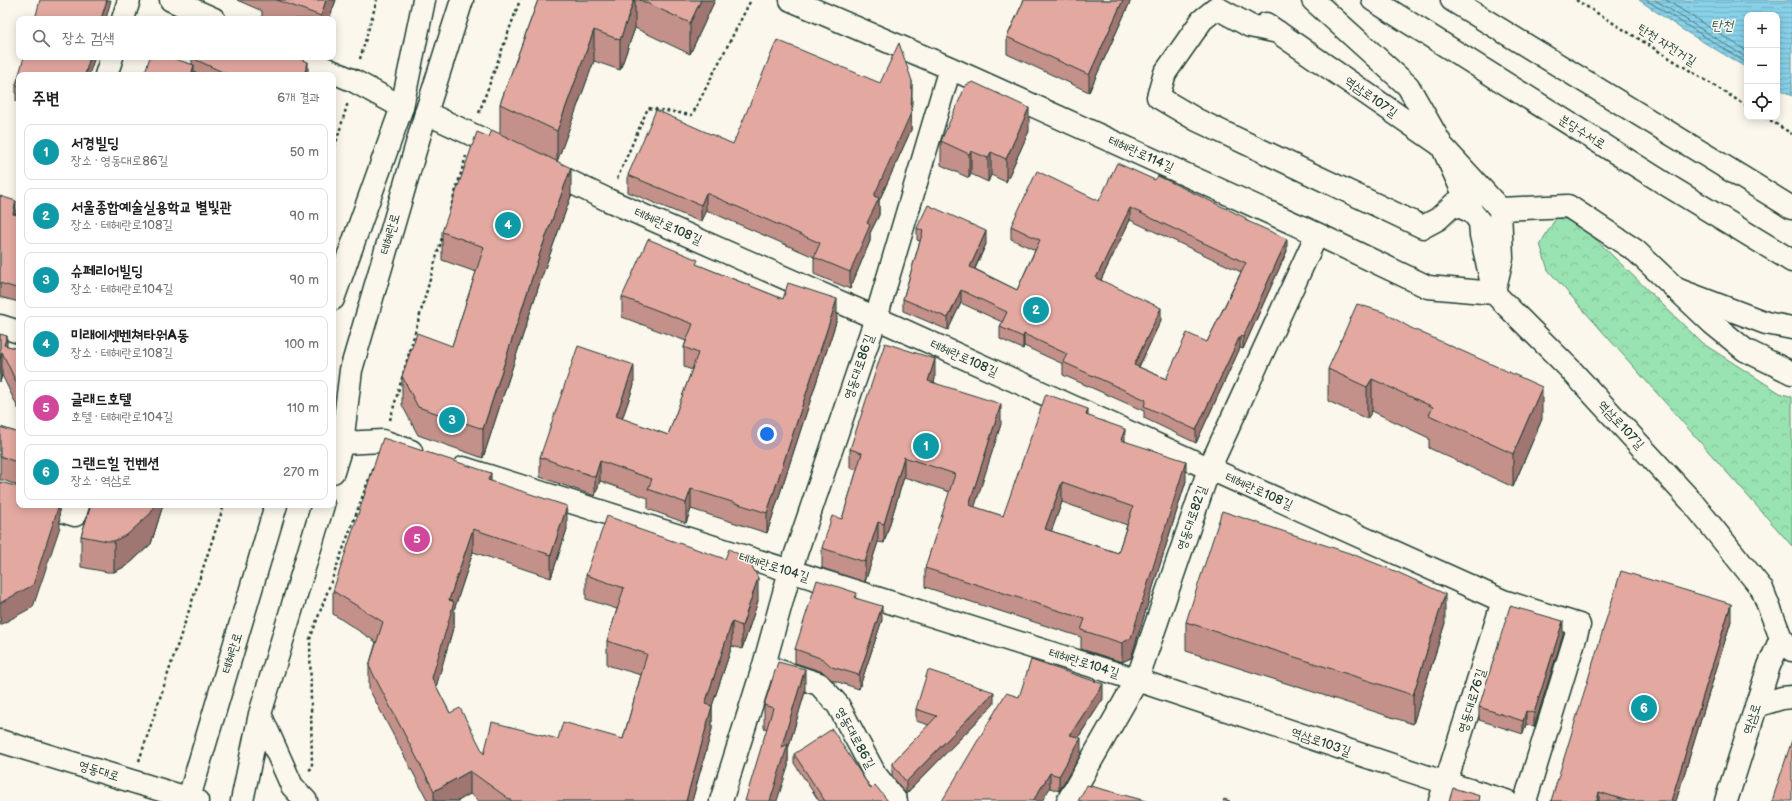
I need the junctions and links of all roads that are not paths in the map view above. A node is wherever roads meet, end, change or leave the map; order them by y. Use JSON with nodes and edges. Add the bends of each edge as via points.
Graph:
{"nodes":[{"id":1,"x":129,"y":0,"type":"edge"},
{"id":2,"x":171,"y":0,"type":"edge"},
{"id":3,"x":424,"y":0,"type":"edge"},
{"id":4,"x":462,"y":0,"type":"edge"},
{"id":5,"x":791,"y":0,"type":"edge"},
{"id":6,"x":1229,"y":0,"type":"edge"},
{"id":7,"x":1313,"y":0,"type":"edge"},
{"id":8,"x":1373,"y":0,"type":"edge"},
{"id":9,"x":1452,"y":0,"type":"edge"},
{"id":10,"x":124,"y":16,"type":"edge"},
{"id":11,"x":207,"y":16,"type":"edge"},
{"id":12,"x":1278,"y":32,"type":"junction"},
{"id":13,"x":111,"y":60,"type":"edge"},
{"id":14,"x":306,"y":60,"type":"edge"},
{"id":15,"x":950,"y":68,"type":"junction"},
{"id":16,"x":107,"y":72,"type":"edge"},
{"id":17,"x":333,"y":72,"type":"edge"},
{"id":18,"x":336,"y":73,"type":"edge"},
{"id":19,"x":402,"y":107,"type":"junction"},
{"id":20,"x":426,"y":113,"type":"junction"},
{"id":21,"x":1442,"y":146,"type":"junction"},
{"id":22,"x":1792,"y":208,"type":"edge"},
{"id":23,"x":1500,"y":209,"type":"junction"},
{"id":24,"x":1472,"y":212,"type":"junction"},
{"id":25,"x":1317,"y":234,"type":"junction"},
{"id":26,"x":1792,"y":261,"type":"edge"},
{"id":27,"x":1676,"y":289,"type":"junction"},
{"id":28,"x":336,"y":291,"type":"edge"},
{"id":29,"x":1494,"y":293,"type":"junction"},
{"id":30,"x":876,"y":318,"type":"junction"},
{"id":31,"x":0,"y":326,"type":"edge"},
{"id":32,"x":1792,"y":328,"type":"edge"},
{"id":33,"x":16,"y":331,"type":"edge"},
{"id":34,"x":1792,"y":373,"type":"edge"},
{"id":35,"x":342,"y":442,"type":"junction"},
{"id":36,"x":336,"y":462,"type":"edge"},
{"id":37,"x":1209,"y":469,"type":"junction"},
{"id":38,"x":52,"y":508,"type":"edge"},
{"id":39,"x":77,"y":508,"type":"edge"},
{"id":40,"x":275,"y":508,"type":"edge"},
{"id":41,"x":322,"y":508,"type":"edge"},
{"id":42,"x":790,"y":571,"type":"junction"},
{"id":43,"x":1503,"y":601,"type":"junction"},
{"id":44,"x":1787,"y":644,"type":"edge"},
{"id":45,"x":764,"y":665,"type":"junction"},
{"id":46,"x":1137,"y":680,"type":"junction"},
{"id":47,"x":1792,"y":697,"type":"edge"},
{"id":48,"x":1756,"y":706,"type":"junction"},
{"id":49,"x":260,"y":714,"type":"junction"},
{"id":50,"x":0,"y":741,"type":"edge"},
{"id":51,"x":1443,"y":792,"type":"edge"},
{"id":52,"x":299,"y":793,"type":"edge"},
{"id":53,"x":192,"y":800,"type":"edge"},
{"id":54,"x":242,"y":801,"type":"edge"},
{"id":55,"x":721,"y":801,"type":"edge"},
{"id":56,"x":896,"y":801,"type":"edge"},
{"id":57,"x":1068,"y":801,"type":"edge"},
{"id":58,"x":1506,"y":801,"type":"edge"},
{"id":59,"x":1525,"y":801,"type":"edge"},
{"id":60,"x":1726,"y":801,"type":"edge"}],
"edges":[{"from":1,"to":10,"type":"main road"},
{"from":2,"to":11,"type":"main road"},
{"from":3,"to":19,"type":"main road"},
{"from":4,"to":20,"type":"main road","name":"테헤란로"},
{"from":5,"to":15,"type":"main road","name":"테헤란로114길"},
{"from":6,"to":12,"type":"main road","name":"역삼로107길"},
{"from":7,"to":21,"type":"main road","via":[[1408,86]]},
{"from":8,"to":26,"type":"main road","name":"분당수서로"},
{"from":9,"to":22,"type":"main road"},
{"from":12,"to":21,"type":"main road","name":"역삼로107길"},
{"from":12,"to":24,"type":"main road","via":[[1250,26],[1217,8],[1202,20],[1165,73],[1158,97],[1197,120],[1423,227],[1438,219],[1454,204]]},
{"from":13,"to":16,"type":"main road"},
{"from":14,"to":17,"type":"main road"},
{"from":15,"to":25,"type":"main road","name":"테헤란로114길"},
{"from":15,"to":30,"type":"main road","name":"영동대로86길"},
{"from":18,"to":19,"type":"main road"},
{"from":19,"to":28,"type":"main road"},
{"from":20,"to":30,"type":"main road","name":"테헤란로108길","via":[[608,200]]},
{"from":20,"to":35,"type":"main road","name":"테헤란로","via":[[351,370]]},
{"from":21,"to":23,"type":"main road","name":"역삼로107길"},
{"from":21,"to":24,"type":"main road"},
{"from":23,"to":27,"type":"main road","via":[[1568,206],[1636,251]]},
{"from":23,"to":29,"type":"main road","via":[[1502,258]]},
{"from":24,"to":29,"type":"main road","via":[[1480,222]]},
{"from":25,"to":29,"type":"main road","name":"테헤란로114길","via":[[1428,287]]},
{"from":25,"to":37,"type":"main road","name":"영동대로82길"},
{"from":27,"to":32,"type":"main road","via":[[1766,323]]},
{"from":27,"to":34,"type":"main road","via":[[1712,324],[1745,350]]},
{"from":29,"to":44,"type":"main road","name":"역삼로107길","via":[[1570,369],[1692,502],[1762,589]]},
{"from":30,"to":37,"type":"main road","name":"테헤란로108길"},
{"from":30,"to":42,"type":"main road","name":"영동대로86길"},
{"from":31,"to":33,"type":"main road"},
{"from":35,"to":36,"type":"main road","name":"테헤란로"},
{"from":35,"to":42,"type":"main road","name":"테헤란로104길","via":[[383,442]]},
{"from":37,"to":43,"type":"main road","name":"테헤란로108길"},
{"from":37,"to":46,"type":"main road","name":"영동대로82길"},
{"from":38,"to":39,"type":"main road","via":[[75,515]]},
{"from":40,"to":53,"type":"main road","name":"테헤란로"},
{"from":41,"to":49,"type":"main road"},
{"from":42,"to":45,"type":"main road","name":"영동대로86길"},
{"from":42,"to":46,"type":"main road","name":"테헤란로104길"},
{"from":43,"to":51,"type":"main road","name":"영동대로76길"},
{"from":43,"to":59,"type":"main road","name":"테헤란로108길","via":[[1579,625]]},
{"from":44,"to":48,"type":"main road","name":"역삼로","via":[[1769,666]]},
{"from":45,"to":55,"type":"main road","name":"영동대로86길"},
{"from":45,"to":56,"type":"main road","name":"영동대로86길","via":[[819,684],[838,705],[876,774]]},
{"from":46,"to":51,"type":"main road","name":"역삼로103길"},
{"from":46,"to":57,"type":"main road","name":"영동대로82길"},
{"from":47,"to":48,"type":"main road"},
{"from":48,"to":60,"type":"main road","name":"역삼로"},
{"from":49,"to":52,"type":"main road"},
{"from":49,"to":54,"type":"main road"},
{"from":50,"to":53,"type":"main road","name":"영동대로"},
{"from":51,"to":58,"type":"main road","name":"역삼로103길"}]}
